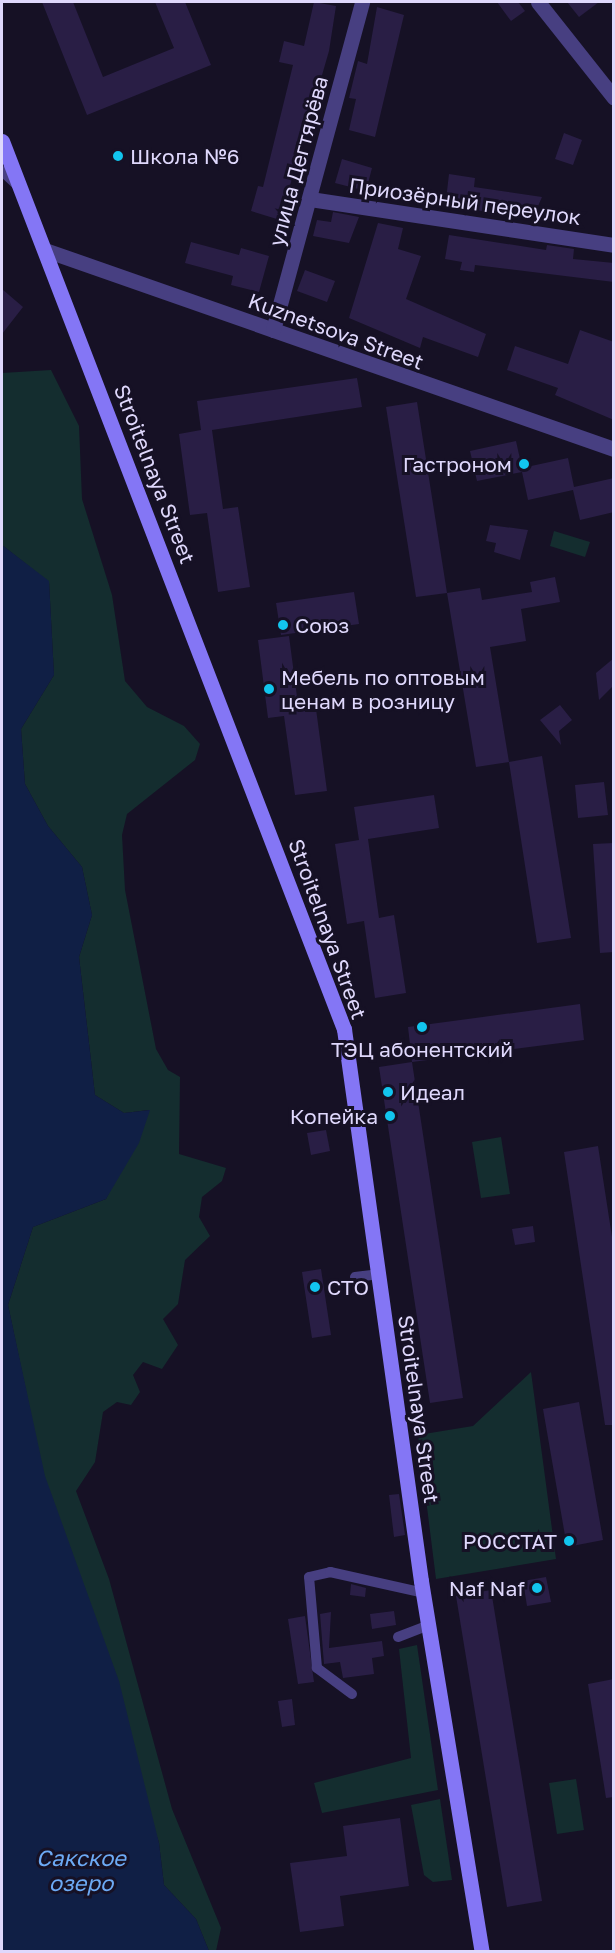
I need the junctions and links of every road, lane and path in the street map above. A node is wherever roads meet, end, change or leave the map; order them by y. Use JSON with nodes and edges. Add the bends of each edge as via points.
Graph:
{"nodes":[{"id":1,"x":362,"y":2,"type":"edge"},
{"id":2,"x":538,"y":2,"type":"edge"},
{"id":3,"x":614,"y":98,"type":"edge"},
{"id":4,"x":2,"y":141,"type":"edge"},
{"id":5,"x":2,"y":171,"type":"edge"},
{"id":6,"x":21,"y":189,"type":"junction"},
{"id":7,"x":310,"y":199,"type":"junction"},
{"id":8,"x":614,"y":244,"type":"edge"},
{"id":9,"x":45,"y":250,"type":"junction"},
{"id":10,"x":273,"y":330,"type":"junction"},
{"id":11,"x":614,"y":449,"type":"edge"},
{"id":12,"x":378,"y":1274,"type":"junction"},
{"id":13,"x":355,"y":1277,"type":"dead end"},
{"id":14,"x":424,"y":1593,"type":"junction"},
{"id":15,"x":429,"y":1625,"type":"junction"},
{"id":16,"x":398,"y":1637,"type":"dead end"},
{"id":17,"x":352,"y":1694,"type":"dead end"},
{"id":18,"x":482,"y":1952,"type":"edge"}],
"edges":[{"from":1,"to":7,"type":"street","name":"улица Дегтярёва"},
{"from":2,"to":3,"type":"street"},
{"from":4,"to":6,"type":"street","name":"Stroitelnaya Street"},
{"from":5,"to":6,"type":"lane"},
{"from":6,"to":9,"type":"street","name":"Stroitelnaya Street"},
{"from":7,"to":8,"type":"street","name":"Приозёрный переулок"},
{"from":7,"to":10,"type":"street","name":"улица Дегтярёва"},
{"from":9,"to":10,"type":"street","name":"Kuznetsova Street"},
{"from":9,"to":12,"type":"street","name":"Stroitelnaya Street","via":[[344,1029]]},
{"from":10,"to":11,"type":"street","name":"Kuznetsova Street"},
{"from":12,"to":13,"type":"lane"},
{"from":12,"to":14,"type":"street","name":"Stroitelnaya Street"},
{"from":14,"to":15,"type":"street","name":"Stroitelnaya Street"},
{"from":14,"to":17,"type":"lane","via":[[330,1572],[309,1578],[317,1668]]},
{"from":15,"to":16,"type":"lane"},
{"from":15,"to":18,"type":"street","name":"Stroitelnaya Street"}]}
